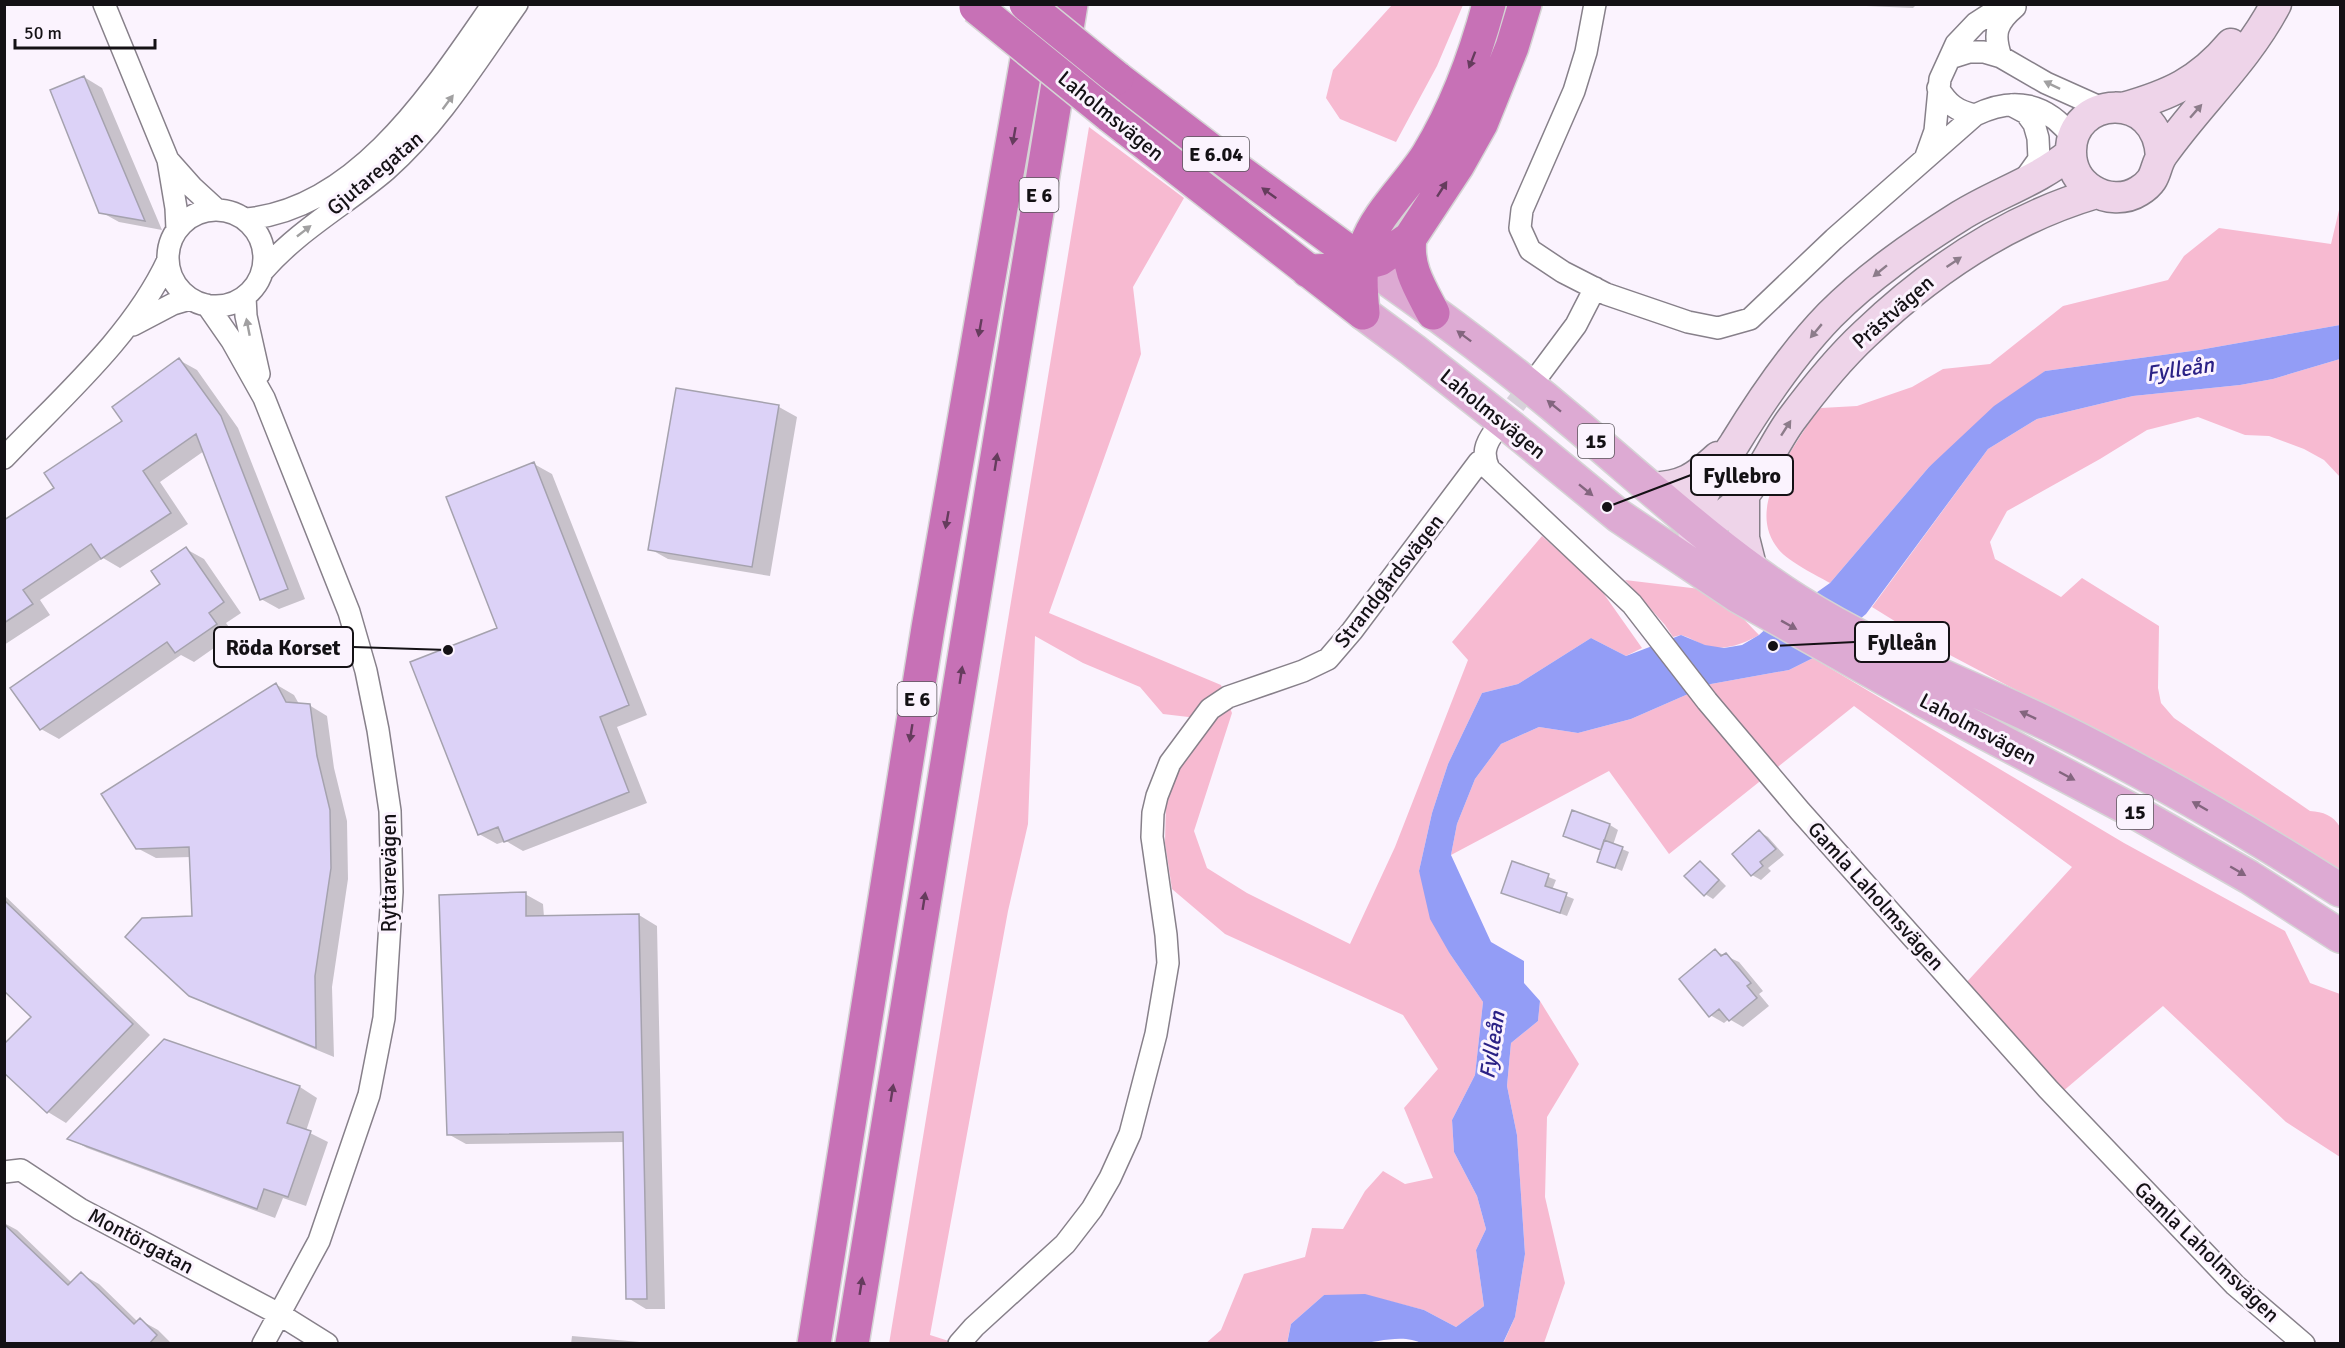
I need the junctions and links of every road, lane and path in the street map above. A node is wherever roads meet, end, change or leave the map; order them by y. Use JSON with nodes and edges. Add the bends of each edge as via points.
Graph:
{"nodes":[{"id":1,"x":104,"y":4,"type":"edge"},
{"id":2,"x":492,"y":4,"type":"edge"},
{"id":3,"x":517,"y":4,"type":"edge"},
{"id":4,"x":1026,"y":4,"type":"edge"},
{"id":5,"x":1036,"y":4,"type":"edge"},
{"id":6,"x":1071,"y":4,"type":"edge"},
{"id":7,"x":1091,"y":4,"type":"edge"},
{"id":8,"x":1489,"y":4,"type":"edge"},
{"id":9,"x":1525,"y":4,"type":"edge"},
{"id":10,"x":1595,"y":4,"type":"edge"},
{"id":11,"x":2263,"y":4,"type":"edge"},
{"id":12,"x":2276,"y":4,"type":"edge"},
{"id":13,"x":975,"y":6,"type":"edge"},
{"id":14,"x":2001,"y":57,"type":"junction"},
{"id":15,"x":1950,"y":58,"type":"junction"},
{"id":16,"x":1938,"y":88,"type":"junction"},
{"id":17,"x":2010,"y":105,"type":"junction"},
{"id":18,"x":2113,"y":108,"type":"junction"},
{"id":19,"x":1975,"y":115,"type":"junction"},
{"id":20,"x":2072,"y":145,"type":"junction"},
{"id":21,"x":2161,"y":157,"type":"junction"},
{"id":22,"x":168,"y":160,"type":"junction"},
{"id":23,"x":1924,"y":162,"type":"junction"},
{"id":24,"x":2019,"y":185,"type":"junction"},
{"id":25,"x":2096,"y":193,"type":"junction"},
{"id":26,"x":216,"y":209,"type":"junction"},
{"id":27,"x":1385,"y":213,"type":"junction"},
{"id":28,"x":246,"y":219,"type":"junction"},
{"id":29,"x":1316,"y":227,"type":"junction"},
{"id":30,"x":177,"y":229,"type":"junction"},
{"id":31,"x":1410,"y":238,"type":"junction"},
{"id":32,"x":168,"y":260,"type":"junction"},
{"id":33,"x":1363,"y":262,"type":"junction"},
{"id":34,"x":1308,"y":271,"type":"junction"},
{"id":35,"x":262,"y":272,"type":"junction"},
{"id":36,"x":1024,"y":283,"type":"junction"},
{"id":37,"x":1595,"y":288,"type":"junction"},
{"id":38,"x":245,"y":297,"type":"junction"},
{"id":39,"x":199,"y":302,"type":"junction"},
{"id":40,"x":1363,"y":313,"type":"junction"},
{"id":41,"x":1433,"y":313,"type":"junction"},
{"id":42,"x":127,"y":328,"type":"junction"},
{"id":43,"x":1538,"y":376,"type":"tunnel mouth"},
{"id":44,"x":264,"y":398,"type":"junction"},
{"id":45,"x":1495,"y":431,"type":"tunnel mouth"},
{"id":46,"x":1738,"y":438,"type":"junction"},
{"id":47,"x":4,"y":458,"type":"edge"},
{"id":48,"x":1485,"y":460,"type":"junction"},
{"id":49,"x":1651,"y":488,"type":"junction"},
{"id":50,"x":1744,"y":495,"type":"junction"},
{"id":51,"x":1619,"y":516,"type":"junction"},
{"id":52,"x":1694,"y":527,"type":"junction"},
{"id":53,"x":1697,"y":570,"type":"junction"},
{"id":54,"x":1745,"y":583,"type":"junction"},
{"id":55,"x":1933,"y":689,"type":"junction"},
{"id":56,"x":2340,"y":890,"type":"edge"},
{"id":57,"x":2340,"y":936,"type":"edge"},
{"id":58,"x":4,"y":1172,"type":"edge"},
{"id":59,"x":279,"y":1314,"type":"junction"},
{"id":60,"x":263,"y":1344,"type":"edge"},
{"id":61,"x":327,"y":1344,"type":"edge"},
{"id":62,"x":814,"y":1344,"type":"edge"},
{"id":63,"x":852,"y":1344,"type":"edge"},
{"id":64,"x":959,"y":1344,"type":"edge"},
{"id":65,"x":2304,"y":1344,"type":"edge"}],
"edges":[{"from":1,"to":22,"type":"street"},
{"from":2,"to":28,"type":"street","name":"Gjutaregatan","via":[[418,109],[373,155],[301,206],[276,215]]},
{"from":35,"to":3,"type":"street","name":"Gjutaregatan","one_way":true,"via":[[279,252],[385,171],[429,128]]},
{"from":29,"to":4,"type":"highway","name":"Laholmsvägen","number":"E 6.04","one_way":true,"bridge":true,"via":[[1216,154]]},
{"from":5,"to":62,"type":"highway","number":"E 6","one_way":true,"via":[[926,639]]},
{"from":6,"to":36,"type":"highway","number":"E 6"},
{"from":7,"to":36,"type":"highway","via":[[1044,251]]},
{"from":8,"to":27,"type":"highway","one_way":true,"via":[[1472,60],[1446,119],[1429,153]]},
{"from":31,"to":9,"type":"highway","one_way":true,"via":[[1481,124]]},
{"from":10,"to":37,"type":"street","via":[[1574,91],[1522,210],[1520,228],[1536,256]]},
{"from":11,"to":18,"type":"street","name":"Prästvägen","via":[[2217,60],[2188,83],[2161,97]]},
{"from":21,"to":12,"type":"street","name":"Prästvägen","one_way":true,"via":[[2250,46]]},
{"from":13,"to":34,"type":"highway","name":"Laholmsvägen","number":"E 6.04","bridge":true},
{"from":14,"to":15,"type":"street","via":[[1969,52]]},
{"from":14,"to":15,"type":"street","via":[[1998,26],[2015,8],[1990,14],[1976,23],[1956,44]]},
{"from":18,"to":14,"type":"street","one_way":true,"via":[[2046,82]]},
{"from":15,"to":16,"type":"street"},
{"from":16,"to":19,"type":"street","via":[[1954,108]]},
{"from":16,"to":23,"type":"street","via":[[1935,131]]},
{"from":17,"to":19,"type":"street"},
{"from":17,"to":20,"type":"street","via":[[2030,105],[2046,111],[2063,124]]},
{"from":17,"to":24,"type":"street","via":[[2026,113],[2038,138],[2039,159]]},
{"from":18,"to":20,"type":"street","name":"Prästvägen","via":[[2085,120]]},
{"from":18,"to":21,"type":"street","via":[[2136,112],[2147,120],[2158,137]]},
{"from":19,"to":23,"type":"street"},
{"from":20,"to":24,"type":"street","name":"Prästvägen","via":[[2041,176]]},
{"from":20,"to":25,"type":"street","via":[[2072,165],[2078,177]]},
{"from":21,"to":25,"type":"street","name":"Prästvägen","via":[[2157,171],[2138,192],[2110,198]]},
{"from":22,"to":26,"type":"street"},
{"from":22,"to":30,"type":"street"},
{"from":23,"to":37,"type":"street","via":[[1834,239],[1750,319],[1718,328],[1688,322]]},
{"from":24,"to":46,"type":"street","name":"Prästvägen","one_way":true,"via":[[1923,239],[1857,290],[1799,351]]},
{"from":50,"to":25,"type":"street","name":"Prästvägen","one_way":true,"via":[[1810,394],[1894,307],[1930,278],[2009,228],[2048,209]]},
{"from":26,"to":28,"type":"street"},
{"from":26,"to":30,"type":"street","via":[[188,218]]},
{"from":27,"to":29,"type":"highway","via":[[1346,226]]},
{"from":27,"to":33,"type":"highway","via":[[1370,236]]},
{"from":28,"to":35,"type":"street","via":[[262,243]]},
{"from":29,"to":33,"type":"highway","name":"Laholmsvägen","number":"E 6.04"},
{"from":30,"to":32,"type":"street"},
{"from":31,"to":33,"type":"highway","via":[[1380,259]]},
{"from":31,"to":41,"type":"highway","via":[[1413,275]]},
{"from":32,"to":39,"type":"street","name":"Ryttarevägen","via":[[179,288]]},
{"from":32,"to":42,"type":"street"},
{"from":33,"to":34,"type":"highway","via":[[1340,270]]},
{"from":33,"to":40,"type":"highway"},
{"from":33,"to":41,"type":"main road","name":"Laholmsvägen","number":"15"},
{"from":34,"to":40,"type":"highway","name":"Laholmsvägen","number":"E 6.04"},
{"from":35,"to":38,"type":"street"},
{"from":63,"to":36,"type":"highway","number":"E 6","one_way":true},
{"from":37,"to":43,"type":"street","via":[[1576,325]]},
{"from":38,"to":39,"type":"street","via":[[227,304]]},
{"from":44,"to":38,"type":"street","name":"Ryttarevägen","one_way":true},
{"from":39,"to":42,"type":"street","via":[[154,313]]},
{"from":39,"to":44,"type":"street","name":"Ryttarevägen","via":[[232,341]]},
{"from":40,"to":51,"type":"main road","name":"Laholmsvägen","number":"15","one_way":true},
{"from":49,"to":41,"type":"main road","name":"Laholmsvägen","number":"15","one_way":true,"via":[[1529,386]]},
{"from":42,"to":47,"type":"street"},
{"from":44,"to":59,"type":"street","name":"Ryttarevägen","via":[[349,612],[366,671],[390,811],[393,892],[384,1018],[369,1095],[319,1241]]},
{"from":45,"to":48,"type":"street","via":[[1484,450]]},
{"from":46,"to":49,"type":"street","name":"Prästvägen","via":[[1705,469],[1680,485]]},
{"from":46,"to":52,"type":"street","name":"Prästvägen","via":[[1703,494]]},
{"from":48,"to":64,"type":"street","name":"Strandgårdsvägen","via":[[1479,462],[1328,659],[1228,697],[1210,709],[1170,763],[1157,796],[1152,837],[1168,963],[1156,1034],[1130,1134],[1092,1209],[1065,1244]]},
{"from":48,"to":65,"type":"street","name":"Gamla Laholmsvägen","via":[[1499,480],[1599,570],[1651,627],[1707,701],[1800,811],[2048,1089],[2235,1285]]},
{"from":49,"to":52,"type":"main road","name":"Laholmsvägen","number":"15"},
{"from":50,"to":52,"type":"street","name":"Prästvägen","via":[[1717,520]]},
{"from":50,"to":54,"type":"street"},
{"from":51,"to":52,"type":"main road","name":"Laholmsvägen","number":"15","via":[[1667,528]]},
{"from":51,"to":53,"type":"main road","name":"Laholmsvägen","number":"15"},
{"from":52,"to":53,"type":"street","name":"Prästvägen"},
{"from":52,"to":54,"type":"main road","name":"Laholmsvägen","number":"15"},
{"from":53,"to":54,"type":"main road","name":"Laholmsvägen","number":"15"},
{"from":54,"to":55,"type":"main road","name":"Laholmsvägen","number":"15","via":[[1799,602],[1871,642]]},
{"from":56,"to":55,"type":"main road","name":"Laholmsvägen","number":"15","one_way":true,"via":[[2156,781],[2051,726]]},
{"from":55,"to":57,"type":"main road","name":"Laholmsvägen","number":"15","one_way":true,"via":[[2249,877]]},
{"from":58,"to":59,"type":"street","name":"Montörgatan","via":[[21,1170],[80,1209]]},
{"from":59,"to":60,"type":"street","name":"Ryttarevägen"},
{"from":59,"to":61,"type":"street","name":"Montörgatan"}]}
